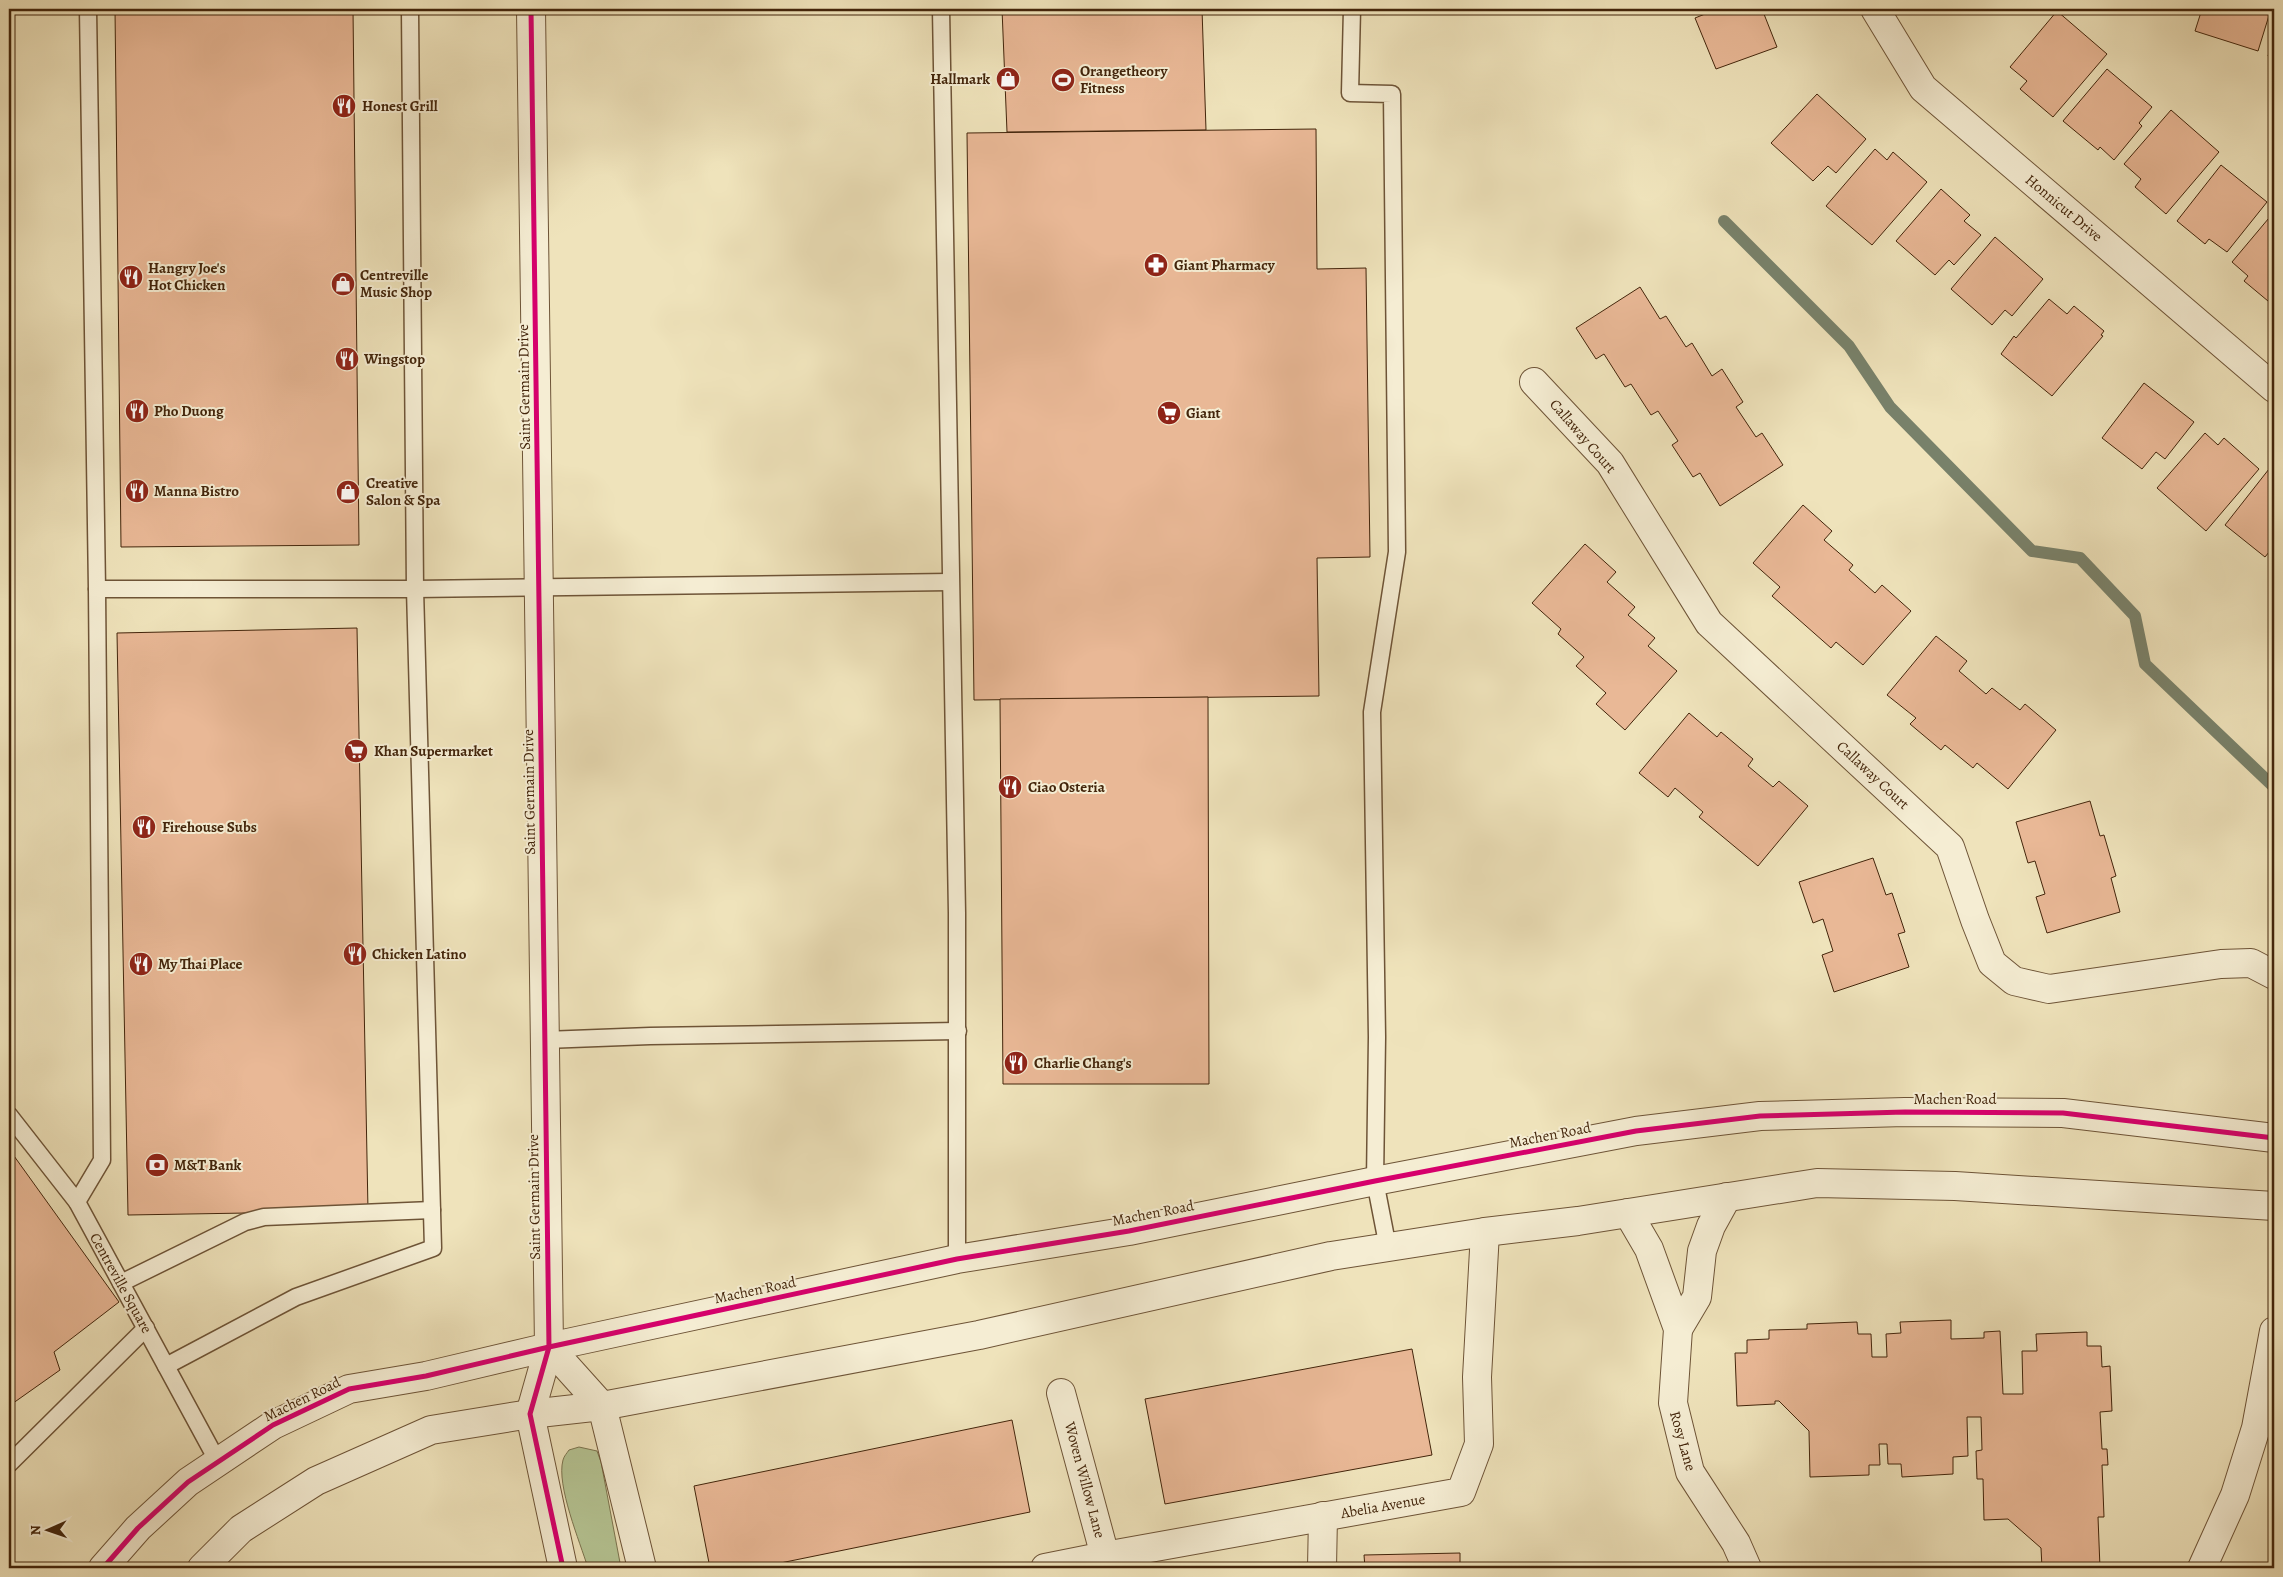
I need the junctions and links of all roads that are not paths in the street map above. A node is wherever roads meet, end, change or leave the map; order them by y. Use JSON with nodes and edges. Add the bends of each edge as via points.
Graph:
{"nodes":[{"id":1,"x":88,"y":9,"type":"edge"},
{"id":2,"x":410,"y":9,"type":"edge"},
{"id":3,"x":531,"y":9,"type":"edge"},
{"id":4,"x":941,"y":9,"type":"edge"},
{"id":5,"x":1352,"y":9,"type":"edge"},
{"id":6,"x":1875,"y":9,"type":"edge"},
{"id":7,"x":1534,"y":382,"type":"dead end"},
{"id":8,"x":2274,"y":388,"type":"edge"},
{"id":9,"x":950,"y":582,"type":"junction"},
{"id":10,"x":539,"y":588,"type":"junction"},
{"id":11,"x":97,"y":589,"type":"junction"},
{"id":12,"x":415,"y":589,"type":"junction"},
{"id":13,"x":2274,"y":975,"type":"edge"},
{"id":14,"x":958,"y":1032,"type":"junction"},
{"id":15,"x":545,"y":1040,"type":"junction"},
{"id":16,"x":9,"y":1115,"type":"edge"},
{"id":17,"x":2274,"y":1138,"type":"edge"},
{"id":18,"x":1375,"y":1181,"type":"junction"},
{"id":19,"x":1727,"y":1197,"type":"junction"},
{"id":20,"x":77,"y":1202,"type":"junction"},
{"id":21,"x":2274,"y":1206,"type":"edge"},
{"id":22,"x":432,"y":1210,"type":"junction"},
{"id":23,"x":1628,"y":1213,"type":"junction"},
{"id":24,"x":1485,"y":1232,"type":"junction"},
{"id":25,"x":1388,"y":1248,"type":"junction"},
{"id":26,"x":957,"y":1259,"type":"junction"},
{"id":27,"x":121,"y":1284,"type":"junction"},
{"id":28,"x":146,"y":1328,"type":"junction"},
{"id":29,"x":1678,"y":1330,"type":"junction"},
{"id":30,"x":2274,"y":1331,"type":"edge"},
{"id":31,"x":549,"y":1347,"type":"junction"},
{"id":32,"x":166,"y":1366,"type":"junction"},
{"id":33,"x":1061,"y":1393,"type":"dead end"},
{"id":34,"x":602,"y":1406,"type":"junction"},
{"id":35,"x":530,"y":1414,"type":"junction"},
{"id":36,"x":218,"y":1462,"type":"junction"},
{"id":37,"x":9,"y":1464,"type":"edge"},
{"id":38,"x":1322,"y":1516,"type":"junction"},
{"id":39,"x":1105,"y":1562,"type":"edge"},
{"id":40,"x":104,"y":1568,"type":"edge"},
{"id":41,"x":202,"y":1568,"type":"edge"},
{"id":42,"x":563,"y":1568,"type":"edge"},
{"id":43,"x":642,"y":1568,"type":"edge"},
{"id":44,"x":1045,"y":1568,"type":"edge"},
{"id":45,"x":1322,"y":1568,"type":"edge"},
{"id":46,"x":1746,"y":1568,"type":"edge"},
{"id":47,"x":2202,"y":1568,"type":"edge"}],
"edges":[{"from":1,"to":11,"type":"lane"},
{"from":2,"to":12,"type":"lane"},
{"from":3,"to":10,"type":"street","name":"Saint Germain Drive"},
{"from":4,"to":9,"type":"lane"},
{"from":5,"to":18,"type":"lane","via":[[1350,93],[1392,94],[1397,552],[1372,712],[1377,1037]]},
{"from":6,"to":8,"type":"street","name":"Honnicut Drive","via":[[1923,88]]},
{"from":7,"to":13,"type":"street","name":"Callaway Court","via":[[1610,463],[1709,623],[1950,847],[1992,963],[2014,981],[2050,989],[2251,963]]},
{"from":9,"to":10,"type":"lane"},
{"from":9,"to":14,"type":"lane"},
{"from":10,"to":12,"type":"lane"},
{"from":10,"to":15,"type":"street","name":"Saint Germain Drive"},
{"from":11,"to":12,"type":"lane"},
{"from":11,"to":20,"type":"lane","via":[[102,1160]]},
{"from":12,"to":22,"type":"lane"},
{"from":14,"to":15,"type":"lane"},
{"from":14,"to":26,"type":"lane"},
{"from":15,"to":31,"type":"street","name":"Saint Germain Drive"},
{"from":16,"to":20,"type":"lane","name":"Centreville Square"},
{"from":17,"to":18,"type":"street","name":"Machen Road","via":[[2063,1113],[1905,1112],[1760,1116],[1636,1131]]},
{"from":18,"to":25,"type":"lane"},
{"from":18,"to":26,"type":"street","name":"Machen Road","via":[[1129,1230]]},
{"from":19,"to":21,"type":"street","via":[[1817,1184],[1856,1184],[1965,1186]]},
{"from":19,"to":23,"type":"street"},
{"from":19,"to":29,"type":"street","name":"Rosy Lane","via":[[1702,1251],[1697,1297]]},
{"from":20,"to":27,"type":"lane","name":"Centreville Square"},
{"from":22,"to":27,"type":"lane","via":[[264,1217],[245,1222]]},
{"from":22,"to":32,"type":"lane","via":[[433,1248],[296,1297]]},
{"from":23,"to":24,"type":"street"},
{"from":23,"to":29,"type":"street","name":"Rosy Lane","via":[[1650,1249]]},
{"from":24,"to":25,"type":"street"},
{"from":24,"to":38,"type":"street","name":"Abelia Avenue","via":[[1477,1377],[1479,1444],[1461,1492]]},
{"from":25,"to":34,"type":"street","via":[[1331,1256],[979,1335]]},
{"from":26,"to":31,"type":"street","name":"Machen Road"},
{"from":27,"to":28,"type":"lane","name":"Centreville Square"},
{"from":28,"to":32,"type":"lane","name":"Centreville Square"},
{"from":28,"to":37,"type":"lane"},
{"from":29,"to":46,"type":"street","name":"Rosy Lane","via":[[1673,1403],[1690,1472],[1736,1543]]},
{"from":30,"to":47,"type":"street","via":[[2256,1428],[2234,1495]]},
{"from":31,"to":34,"type":"street"},
{"from":31,"to":35,"type":"street","name":"Saint Germain Drive"},
{"from":31,"to":36,"type":"street","name":"Machen Road","via":[[426,1376],[349,1389],[273,1425]]},
{"from":32,"to":36,"type":"lane","name":"Centreville Square"},
{"from":33,"to":39,"type":"street","name":"Woven Willow Lane"},
{"from":34,"to":35,"type":"street"},
{"from":34,"to":43,"type":"street"},
{"from":35,"to":41,"type":"street","via":[[431,1430],[316,1481],[241,1529]]},
{"from":35,"to":42,"type":"street","name":"Saint Germain Drive"},
{"from":36,"to":40,"type":"street","name":"Machen Road","via":[[188,1482],[138,1528]]},
{"from":38,"to":39,"type":"street","name":"Abelia Avenue"},
{"from":38,"to":45,"type":"street"},
{"from":39,"to":44,"type":"street","name":"Abelia Avenue"}]}
